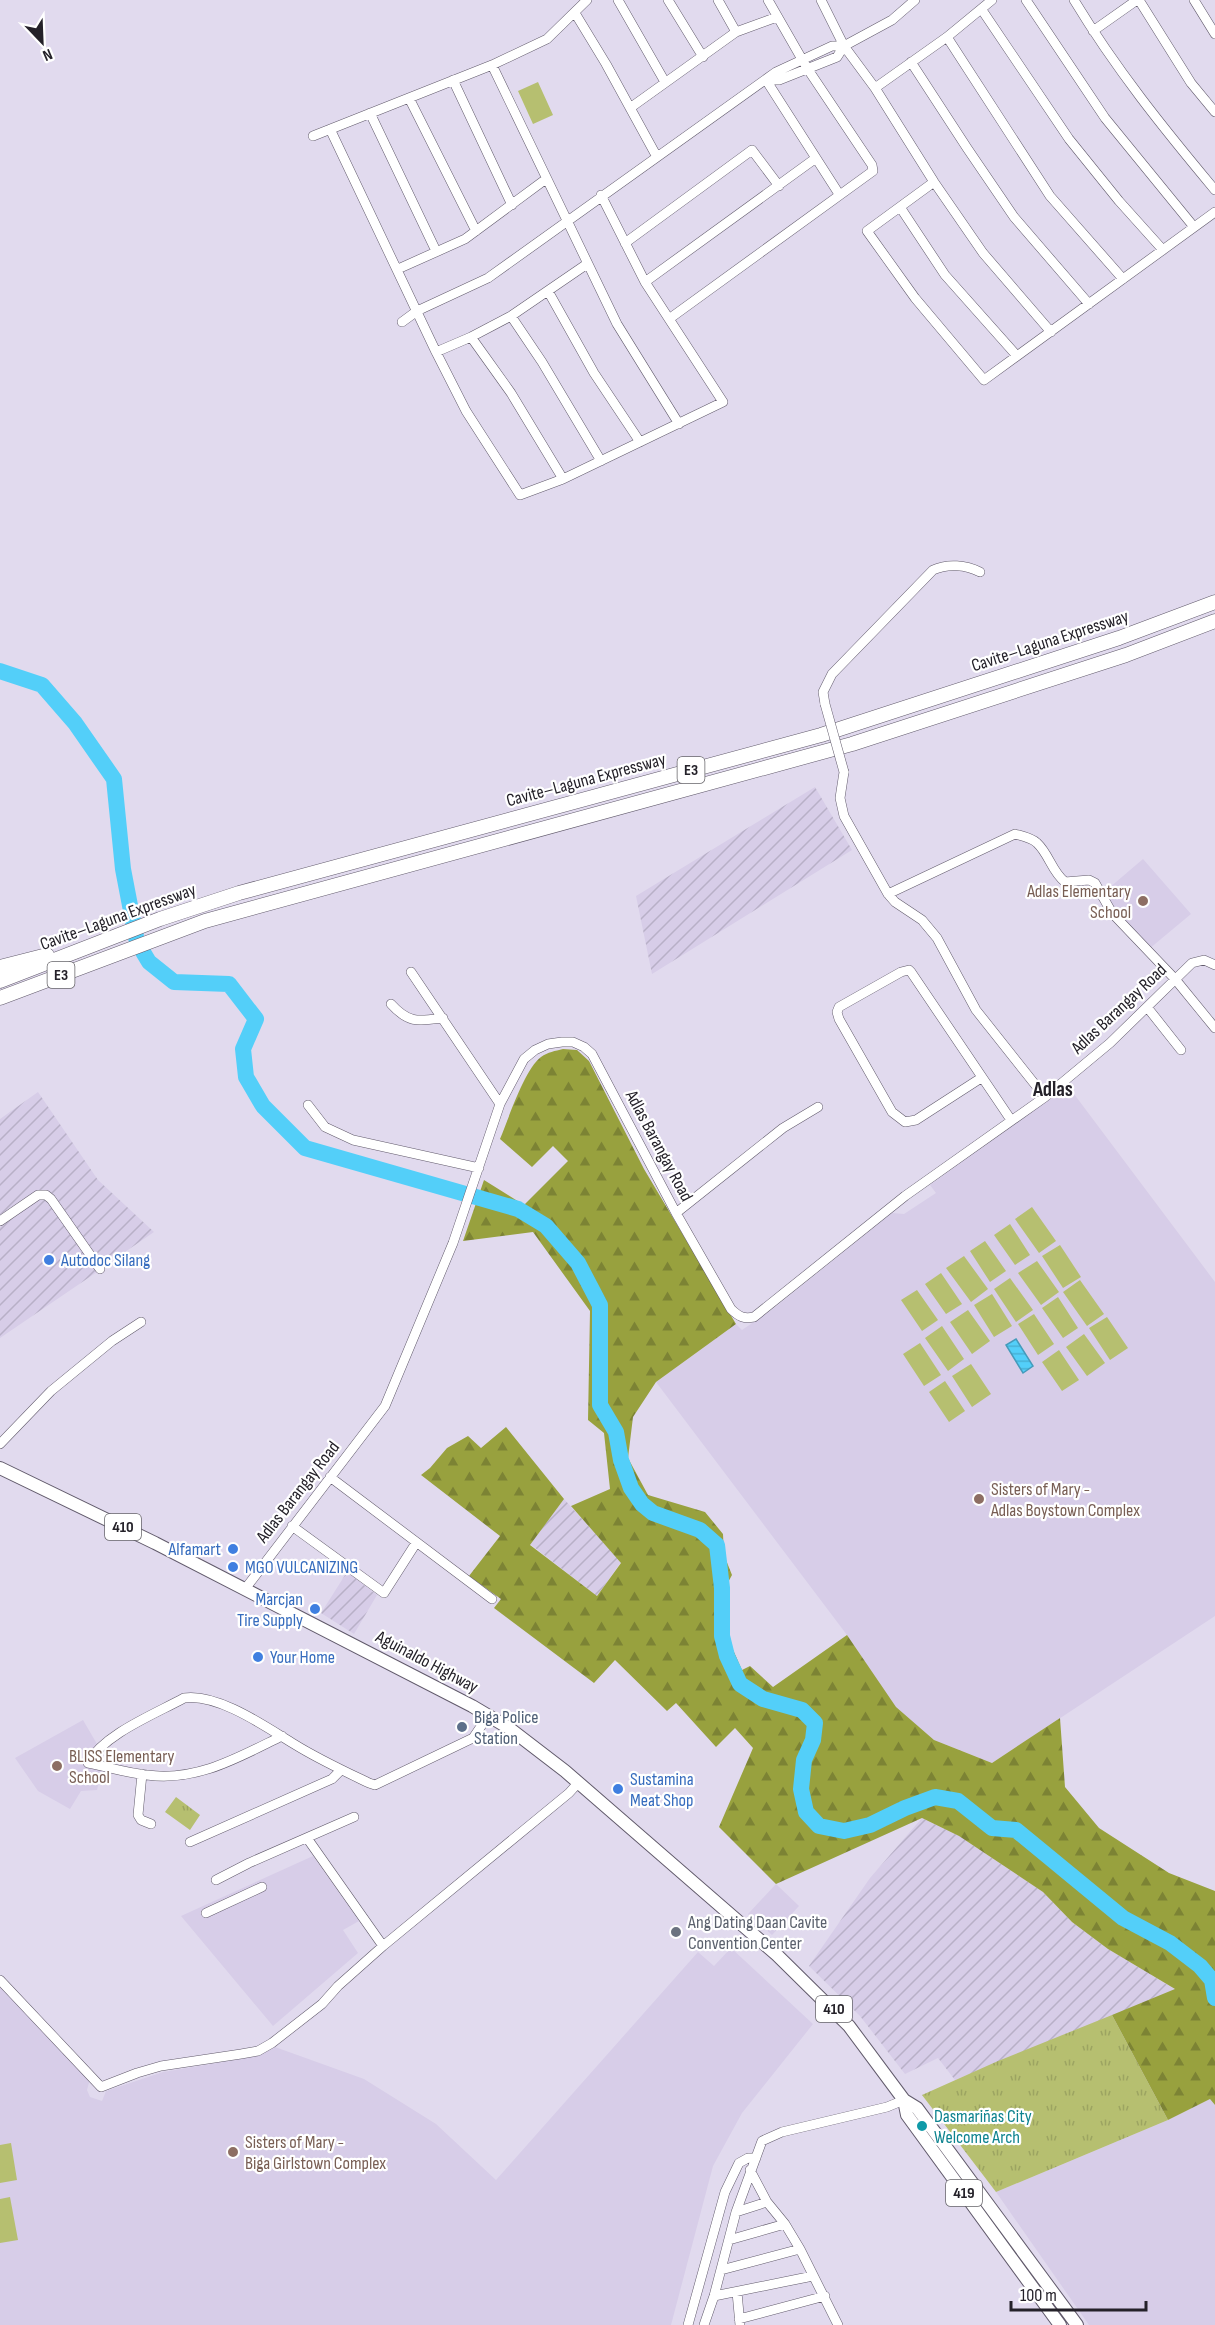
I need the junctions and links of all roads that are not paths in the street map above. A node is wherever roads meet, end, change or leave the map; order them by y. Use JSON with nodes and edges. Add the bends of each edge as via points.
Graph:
{"nodes":[{"id":1,"x":587,"y":0,"type":"edge"},
{"id":2,"x":618,"y":0,"type":"edge"},
{"id":3,"x":668,"y":0,"type":"edge"},
{"id":4,"x":718,"y":0,"type":"edge"},
{"id":5,"x":768,"y":0,"type":"edge"},
{"id":6,"x":915,"y":0,"type":"edge"},
{"id":7,"x":992,"y":0,"type":"edge"},
{"id":8,"x":1026,"y":0,"type":"edge"},
{"id":9,"x":1074,"y":0,"type":"edge"},
{"id":10,"x":1138,"y":0,"type":"edge"},
{"id":11,"x":1194,"y":0,"type":"edge"},
{"id":12,"x":824,"y":1,"type":"edge"},
{"id":13,"x":982,"y":10,"type":"junction"},
{"id":14,"x":575,"y":13,"type":"junction"},
{"id":15,"x":777,"y":17,"type":"junction"},
{"id":16,"x":1093,"y":31,"type":"junction"},
{"id":17,"x":736,"y":32,"type":"junction"},
{"id":18,"x":1215,"y":34,"type":"edge"},
{"id":19,"x":947,"y":37,"type":"junction"},
{"id":20,"x":844,"y":46,"type":"junction"},
{"id":21,"x":703,"y":57,"type":"junction"},
{"id":22,"x":911,"y":62,"type":"junction"},
{"id":23,"x":805,"y":64,"type":"junction"},
{"id":24,"x":492,"y":65,"type":"junction"},
{"id":25,"x":453,"y":80,"type":"junction"},
{"id":26,"x":766,"y":80,"type":"junction"},
{"id":27,"x":665,"y":82,"type":"junction"},
{"id":28,"x":875,"y":88,"type":"junction"},
{"id":29,"x":410,"y":98,"type":"junction"},
{"id":30,"x":630,"y":108,"type":"junction"},
{"id":31,"x":1215,"y":111,"type":"edge"},
{"id":32,"x":369,"y":113,"type":"junction"},
{"id":33,"x":330,"y":129,"type":"junction"},
{"id":34,"x":313,"y":136,"type":"dead end"},
{"id":35,"x":657,"y":156,"type":"junction"},
{"id":36,"x":816,"y":158,"type":"junction"},
{"id":37,"x":546,"y":179,"type":"junction"},
{"id":38,"x":934,"y":182,"type":"junction"},
{"id":39,"x":779,"y":186,"type":"junction"},
{"id":40,"x":1215,"y":190,"type":"edge"},
{"id":41,"x":839,"y":194,"type":"junction"},
{"id":42,"x":601,"y":195,"type":"junction"},
{"id":43,"x":512,"y":205,"type":"junction"},
{"id":44,"x":900,"y":207,"type":"junction"},
{"id":45,"x":1215,"y":212,"type":"edge"},
{"id":46,"x":566,"y":221,"type":"junction"},
{"id":47,"x":1194,"y":227,"type":"junction"},
{"id":48,"x":476,"y":231,"type":"junction"},
{"id":49,"x":625,"y":243,"type":"junction"},
{"id":50,"x":1163,"y":250,"type":"junction"},
{"id":51,"x":436,"y":251,"type":"junction"},
{"id":52,"x":587,"y":264,"type":"junction"},
{"id":53,"x":398,"y":269,"type":"junction"},
{"id":54,"x":1123,"y":279,"type":"junction"},
{"id":55,"x":645,"y":282,"type":"junction"},
{"id":56,"x":548,"y":291,"type":"junction"},
{"id":57,"x":1089,"y":304,"type":"junction"},
{"id":58,"x":417,"y":311,"type":"junction"},
{"id":59,"x":511,"y":316,"type":"junction"},
{"id":60,"x":669,"y":319,"type":"junction"},
{"id":61,"x":402,"y":322,"type":"dead end"},
{"id":62,"x":1051,"y":332,"type":"junction"},
{"id":63,"x":471,"y":337,"type":"junction"},
{"id":64,"x":436,"y":352,"type":"junction"},
{"id":65,"x":1017,"y":356,"type":"junction"},
{"id":66,"x":679,"y":424,"type":"junction"},
{"id":67,"x":640,"y":442,"type":"junction"},
{"id":68,"x":601,"y":461,"type":"junction"},
{"id":69,"x":563,"y":479,"type":"junction"},
{"id":70,"x":980,"y":572,"type":"dead end"},
{"id":71,"x":1215,"y":602,"type":"edge"},
{"id":72,"x":1215,"y":621,"type":"edge"},
{"id":73,"x":888,"y":894,"type":"junction"},
{"id":74,"x":116,"y":936,"type":"junction"},
{"id":75,"x":1215,"y":965,"type":"edge"},
{"id":76,"x":0,"y":967,"type":"edge"},
{"id":77,"x":411,"y":972,"type":"dead end"},
{"id":78,"x":1176,"y":979,"type":"junction"},
{"id":79,"x":0,"y":981,"type":"edge"},
{"id":80,"x":0,"y":998,"type":"edge"},
{"id":81,"x":391,"y":1004,"type":"dead end"},
{"id":82,"x":1147,"y":1007,"type":"junction"},
{"id":83,"x":443,"y":1018,"type":"junction"},
{"id":84,"x":1215,"y":1028,"type":"edge"},
{"id":85,"x":1181,"y":1050,"type":"dead end"},
{"id":86,"x":981,"y":1078,"type":"junction"},
{"id":87,"x":1045,"y":1097,"type":"junction"},
{"id":88,"x":500,"y":1104,"type":"junction"},
{"id":89,"x":308,"y":1105,"type":"dead end"},
{"id":90,"x":818,"y":1107,"type":"dead end"},
{"id":91,"x":1011,"y":1120,"type":"junction"},
{"id":92,"x":479,"y":1168,"type":"junction"},
{"id":93,"x":676,"y":1213,"type":"junction"},
{"id":94,"x":0,"y":1221,"type":"edge"},
{"id":95,"x":100,"y":1269,"type":"dead end"},
{"id":96,"x":141,"y":1323,"type":"dead end"},
{"id":97,"x":0,"y":1444,"type":"edge"},
{"id":98,"x":0,"y":1468,"type":"edge"},
{"id":99,"x":330,"y":1477,"type":"junction"},
{"id":100,"x":292,"y":1526,"type":"junction"},
{"id":101,"x":416,"y":1543,"type":"junction"},
{"id":102,"x":245,"y":1589,"type":"junction"},
{"id":103,"x":492,"y":1599,"type":"dead end"},
{"id":104,"x":488,"y":1716,"type":"junction"},
{"id":105,"x":282,"y":1736,"type":"junction"},
{"id":106,"x":341,"y":1770,"type":"junction"},
{"id":107,"x":142,"y":1774,"type":"junction"},
{"id":108,"x":579,"y":1782,"type":"junction"},
{"id":109,"x":354,"y":1817,"type":"dead end"},
{"id":110,"x":151,"y":1824,"type":"dead end"},
{"id":111,"x":307,"y":1838,"type":"junction"},
{"id":112,"x":190,"y":1842,"type":"dead end"},
{"id":113,"x":216,"y":1880,"type":"dead end"},
{"id":114,"x":262,"y":1887,"type":"dead end"},
{"id":115,"x":206,"y":1913,"type":"dead end"},
{"id":116,"x":383,"y":1946,"type":"junction"},
{"id":117,"x":0,"y":1980,"type":"edge"},
{"id":118,"x":904,"y":2100,"type":"junction"},
{"id":119,"x":756,"y":2158,"type":"junction"},
{"id":120,"x":750,"y":2170,"type":"junction"},
{"id":121,"x":767,"y":2202,"type":"junction"},
{"id":122,"x":736,"y":2212,"type":"junction"},
{"id":123,"x":784,"y":2224,"type":"junction"},
{"id":124,"x":729,"y":2240,"type":"junction"},
{"id":125,"x":800,"y":2248,"type":"junction"},
{"id":126,"x":721,"y":2270,"type":"junction"},
{"id":127,"x":813,"y":2276,"type":"junction"},
{"id":128,"x":737,"y":2292,"type":"junction"},
{"id":129,"x":714,"y":2296,"type":"junction"},
{"id":130,"x":825,"y":2296,"type":"junction"},
{"id":131,"x":740,"y":2322,"type":"edge"},
{"id":132,"x":688,"y":2325,"type":"edge"},
{"id":133,"x":704,"y":2325,"type":"edge"},
{"id":134,"x":838,"y":2325,"type":"edge"},
{"id":135,"x":1060,"y":2325,"type":"edge"},
{"id":136,"x":1077,"y":2325,"type":"edge"}],
"edges":[{"from":1,"to":14,"type":"street"},
{"from":2,"to":27,"type":"street"},
{"from":3,"to":21,"type":"street"},
{"from":4,"to":17,"type":"street"},
{"from":5,"to":15,"type":"street"},
{"from":6,"to":20,"type":"street","via":[[892,20]]},
{"from":7,"to":13,"type":"street"},
{"from":8,"to":47,"type":"street","via":[[1105,118]]},
{"from":9,"to":16,"type":"street"},
{"from":10,"to":16,"type":"street"},
{"from":10,"to":31,"type":"street","via":[[1191,83]]},
{"from":11,"to":18,"type":"street"},
{"from":12,"to":20,"type":"street"},
{"from":13,"to":19,"type":"street"},
{"from":13,"to":50,"type":"street","via":[[1069,139]]},
{"from":14,"to":24,"type":"street","via":[[547,39]]},
{"from":14,"to":30,"type":"street"},
{"from":15,"to":17,"type":"street"},
{"from":15,"to":23,"type":"street"},
{"from":16,"to":40,"type":"street","via":[[1145,105]]},
{"from":17,"to":21,"type":"street"},
{"from":19,"to":22,"type":"street"},
{"from":19,"to":54,"type":"street","via":[[1050,196]]},
{"from":20,"to":23,"type":"street","via":[[832,46]]},
{"from":20,"to":28,"type":"street"},
{"from":21,"to":27,"type":"street"},
{"from":22,"to":28,"type":"street"},
{"from":22,"to":57,"type":"street","via":[[1014,217]]},
{"from":23,"to":26,"type":"street","via":[[776,72]]},
{"from":23,"to":41,"type":"street","via":[[872,165],[873,171]]},
{"from":24,"to":25,"type":"street"},
{"from":24,"to":37,"type":"street"},
{"from":25,"to":29,"type":"street"},
{"from":25,"to":43,"type":"street"},
{"from":26,"to":35,"type":"street"},
{"from":26,"to":36,"type":"street"},
{"from":27,"to":30,"type":"street"},
{"from":28,"to":38,"type":"street"},
{"from":29,"to":32,"type":"street"},
{"from":29,"to":48,"type":"street"},
{"from":30,"to":35,"type":"street"},
{"from":32,"to":33,"type":"street"},
{"from":32,"to":51,"type":"street"},
{"from":33,"to":34,"type":"street"},
{"from":33,"to":53,"type":"street"},
{"from":35,"to":42,"type":"street"},
{"from":36,"to":39,"type":"street"},
{"from":36,"to":41,"type":"street"},
{"from":37,"to":43,"type":"street"},
{"from":37,"to":46,"type":"street"},
{"from":38,"to":44,"type":"street"},
{"from":38,"to":62,"type":"street","via":[[983,253]]},
{"from":39,"to":49,"type":"street","via":[[752,150]]},
{"from":39,"to":55,"type":"street"},
{"from":41,"to":60,"type":"street"},
{"from":42,"to":46,"type":"street"},
{"from":42,"to":49,"type":"street"},
{"from":43,"to":48,"type":"street"},
{"from":44,"to":65,"type":"street","via":[[945,275]]},
{"from":44,"to":65,"type":"street","via":[[867,231],[915,298],[984,380]]},
{"from":45,"to":47,"type":"street"},
{"from":46,"to":52,"type":"street"},
{"from":46,"to":58,"type":"street","via":[[488,278]]},
{"from":47,"to":50,"type":"street"},
{"from":48,"to":51,"type":"street"},
{"from":49,"to":55,"type":"street"},
{"from":50,"to":54,"type":"street"},
{"from":51,"to":53,"type":"street"},
{"from":52,"to":56,"type":"street"},
{"from":52,"to":66,"type":"street","via":[[617,324]]},
{"from":53,"to":58,"type":"street"},
{"from":54,"to":57,"type":"street"},
{"from":55,"to":60,"type":"street"},
{"from":56,"to":59,"type":"street"},
{"from":56,"to":67,"type":"street","via":[[594,373]]},
{"from":57,"to":62,"type":"street"},
{"from":58,"to":61,"type":"street"},
{"from":58,"to":64,"type":"street"},
{"from":59,"to":63,"type":"street"},
{"from":59,"to":68,"type":"street"},
{"from":60,"to":66,"type":"street","via":[[723,402]]},
{"from":62,"to":65,"type":"street"},
{"from":63,"to":64,"type":"street"},
{"from":63,"to":69,"type":"street","via":[[511,393]]},
{"from":64,"to":69,"type":"street","via":[[466,411],[520,495]]},
{"from":66,"to":67,"type":"street"},
{"from":67,"to":68,"type":"street"},
{"from":68,"to":69,"type":"street"},
{"from":70,"to":73,"type":"street","bridge":true,"via":[[950,565],[933,570],[825,685],[825,704],[844,772],[840,798],[844,816]]},
{"from":71,"to":74,"type":"highway","name":"Cavite–Laguna Expressway","number":"E3","via":[[1119,638],[821,735],[239,893]]},
{"from":72,"to":80,"type":"highway","name":"Cavite–Laguna Expressway","number":"E3","via":[[1126,655],[852,744],[246,909],[166,934]]},
{"from":73,"to":78,"type":"street","via":[[1015,834],[1038,844],[1065,882],[1095,883],[1112,913]]},
{"from":73,"to":87,"type":"street","via":[[922,920],[937,938],[976,1010]]},
{"from":74,"to":76,"type":"highway"},
{"from":74,"to":79,"type":"highway","name":"Cavite–Laguna Expressway","number":"E3"},
{"from":75,"to":78,"type":"street","name":"Adlas Barangay Road","via":[[1198,960]]},
{"from":77,"to":83,"type":"street"},
{"from":78,"to":82,"type":"street","name":"Adlas Barangay Road"},
{"from":78,"to":84,"type":"street"},
{"from":81,"to":83,"type":"street","via":[[411,1020]]},
{"from":82,"to":85,"type":"street"},
{"from":82,"to":87,"type":"street","name":"Adlas Barangay Road"},
{"from":83,"to":88,"type":"street"},
{"from":86,"to":86,"type":"street","via":[[916,1120],[904,1122],[892,1112],[839,1018],[839,1007],[909,970]]},
{"from":86,"to":91,"type":"street"},
{"from":87,"to":91,"type":"street","name":"Adlas Barangay Road"},
{"from":88,"to":92,"type":"street","name":"Adlas Barangay Road"},
{"from":88,"to":93,"type":"street","name":"Adlas Barangay Road","via":[[524,1059],[535,1050],[562,1042],[584,1047],[592,1054]]},
{"from":89,"to":92,"type":"street","via":[[325,1127],[353,1140]]},
{"from":90,"to":93,"type":"street","via":[[783,1128]]},
{"from":91,"to":93,"type":"street","name":"Adlas Barangay Road","via":[[904,1196],[754,1317],[746,1319],[731,1309]]},
{"from":92,"to":99,"type":"street","name":"Adlas Barangay Road","via":[[385,1406]]},
{"from":94,"to":95,"type":"street","via":[[38,1195],[45,1195]]},
{"from":96,"to":97,"type":"street","via":[[112,1341],[51,1391]]},
{"from":98,"to":102,"type":"main road","name":"Aguinaldo Highway","number":"410"},
{"from":99,"to":100,"type":"street","name":"Adlas Barangay Road"},
{"from":99,"to":101,"type":"street"},
{"from":100,"to":101,"type":"street","via":[[384,1593]]},
{"from":100,"to":102,"type":"street","name":"Adlas Barangay Road"},
{"from":101,"to":103,"type":"street"},
{"from":102,"to":104,"type":"main road","name":"Aguinaldo Highway","number":"410"},
{"from":104,"to":106,"type":"street","via":[[473,1738],[375,1785]]},
{"from":104,"to":108,"type":"main road","name":"Aguinaldo Highway","number":"410"},
{"from":105,"to":106,"type":"street"},
{"from":105,"to":107,"type":"street","via":[[194,1774]]},
{"from":105,"to":107,"type":"street","via":[[217,1703],[194,1696],[184,1698],[107,1740],[88,1763]]},
{"from":106,"to":112,"type":"street","via":[[332,1779]]},
{"from":107,"to":110,"type":"street","via":[[138,1815]]},
{"from":108,"to":116,"type":"street"},
{"from":108,"to":118,"type":"main road","name":"Aguinaldo Highway","number":"410","via":[[808,1983],[869,2050]]},
{"from":109,"to":111,"type":"street"},
{"from":111,"to":113,"type":"street"},
{"from":111,"to":116,"type":"street"},
{"from":114,"to":115,"type":"street"},
{"from":116,"to":117,"type":"street","via":[[322,2004],[272,2043],[249,2052],[145,2070],[101,2087]]},
{"from":118,"to":119,"type":"street","via":[[771,2135],[762,2141]]},
{"from":118,"to":135,"type":"main road","name":"Aguinaldo Highway","number":"419","via":[[907,2115]]},
{"from":118,"to":136,"type":"main road","name":"Aguinaldo Highway","number":"419","via":[[923,2115]]},
{"from":119,"to":120,"type":"street"},
{"from":119,"to":132,"type":"street","via":[[739,2163],[725,2192]]},
{"from":120,"to":121,"type":"street"},
{"from":120,"to":122,"type":"street"},
{"from":121,"to":122,"type":"street"},
{"from":121,"to":123,"type":"street"},
{"from":122,"to":124,"type":"street"},
{"from":123,"to":124,"type":"street"},
{"from":123,"to":125,"type":"street"},
{"from":124,"to":126,"type":"street"},
{"from":125,"to":126,"type":"street"},
{"from":125,"to":127,"type":"street"},
{"from":126,"to":129,"type":"street"},
{"from":127,"to":128,"type":"street"},
{"from":127,"to":130,"type":"street"},
{"from":128,"to":129,"type":"street"},
{"from":128,"to":131,"type":"street"},
{"from":129,"to":133,"type":"street"},
{"from":130,"to":131,"type":"street"},
{"from":130,"to":134,"type":"street"}]}
